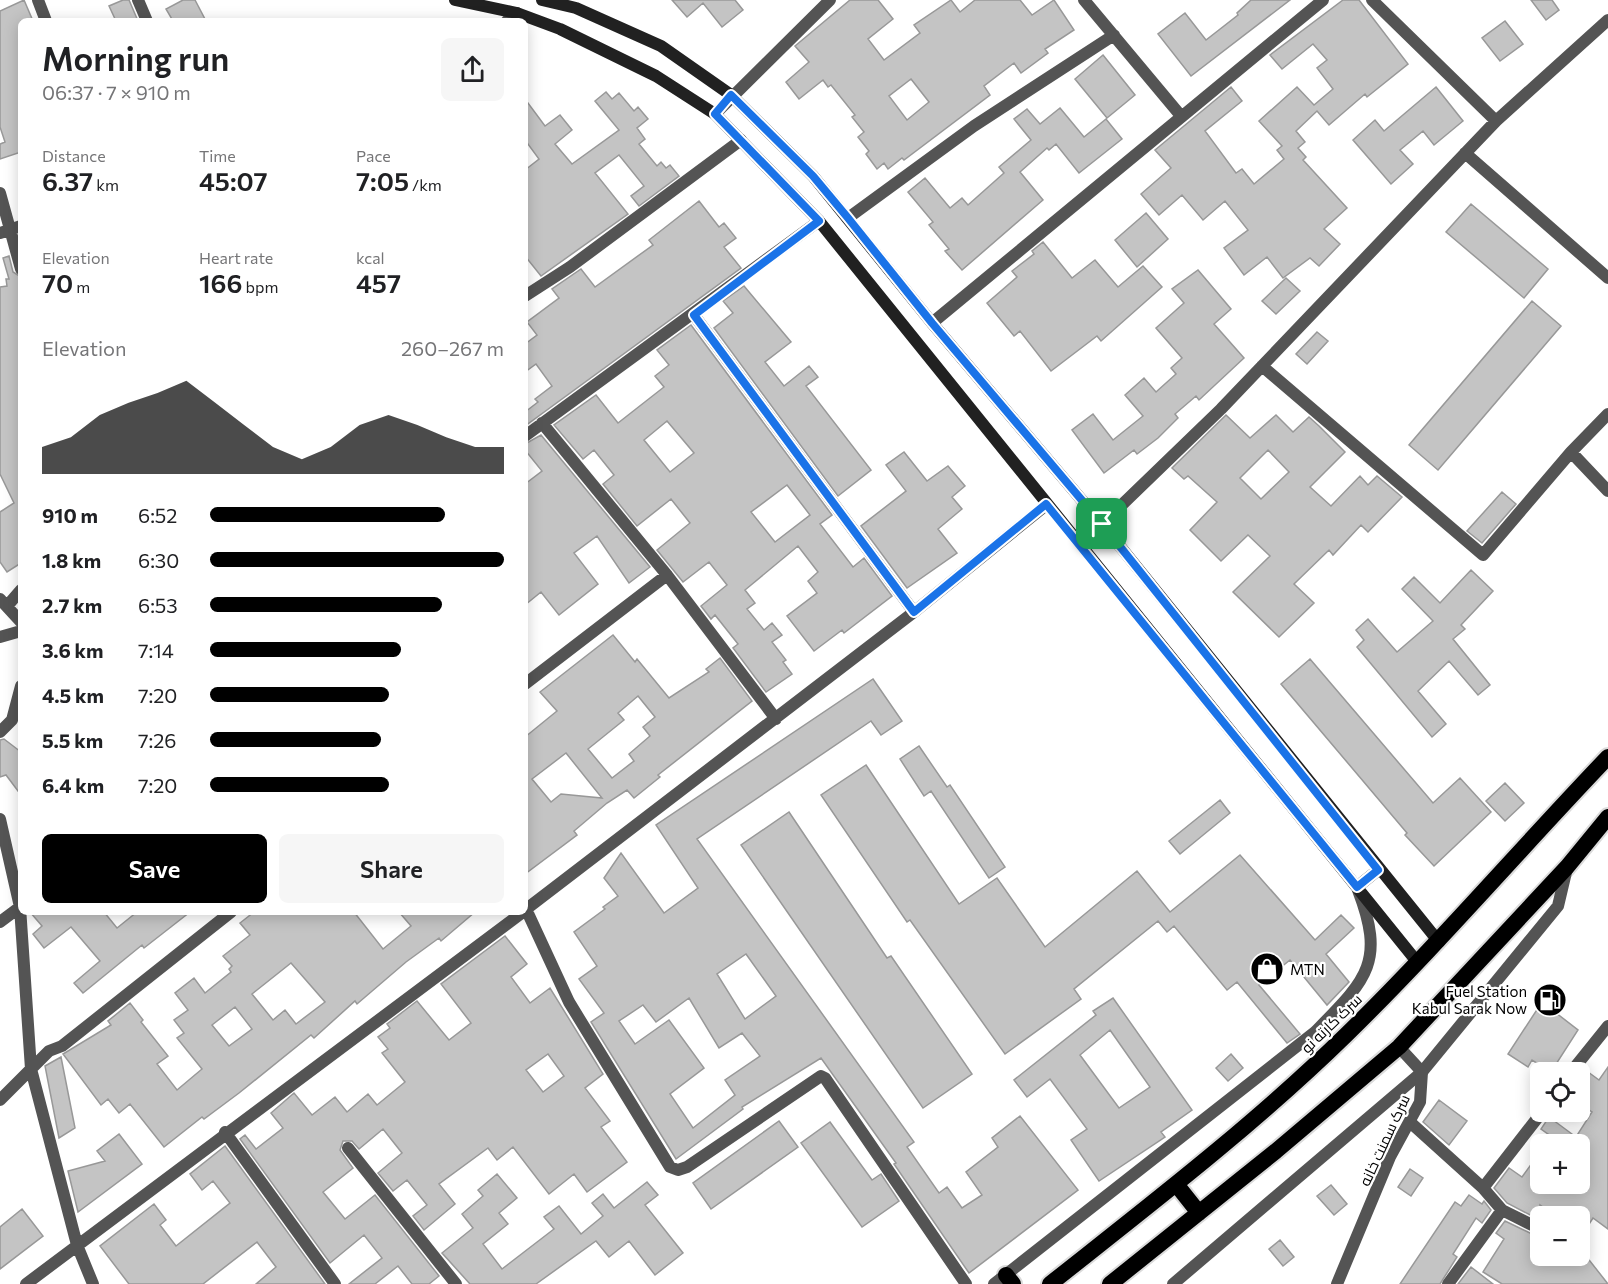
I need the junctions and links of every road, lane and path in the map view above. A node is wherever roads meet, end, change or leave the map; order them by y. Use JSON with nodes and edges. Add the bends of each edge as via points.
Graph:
{"nodes":[{"id":1,"x":38,"y":0,"type":"edge"},
{"id":2,"x":138,"y":0,"type":"edge"},
{"id":3,"x":455,"y":0,"type":"edge"},
{"id":4,"x":542,"y":0,"type":"edge"},
{"id":5,"x":830,"y":0,"type":"edge"},
{"id":6,"x":1084,"y":0,"type":"edge"},
{"id":7,"x":1323,"y":0,"type":"edge"},
{"id":8,"x":1372,"y":0,"type":"edge"},
{"id":9,"x":578,"y":4,"type":"edge"},
{"id":10,"x":512,"y":17,"type":"edge"},
{"id":11,"x":45,"y":18,"type":"edge"},
{"id":12,"x":146,"y":18,"type":"edge"},
{"id":13,"x":1608,"y":20,"type":"edge"},
{"id":14,"x":528,"y":21,"type":"edge"},
{"id":15,"x":1114,"y":35,"type":"junction"},
{"id":16,"x":731,"y":95,"type":"junction"},
{"id":17,"x":715,"y":114,"type":"junction"},
{"id":18,"x":1181,"y":116,"type":"junction"},
{"id":19,"x":1496,"y":121,"type":"junction"},
{"id":20,"x":741,"y":140,"type":"junction"},
{"id":21,"x":1465,"y":153,"type":"junction"},
{"id":22,"x":0,"y":193,"type":"edge"},
{"id":23,"x":848,"y":218,"type":"junction"},
{"id":24,"x":819,"y":221,"type":"junction"},
{"id":25,"x":11,"y":229,"type":"edge"},
{"id":26,"x":18,"y":257,"type":"edge"},
{"id":27,"x":1608,"y":278,"type":"edge"},
{"id":28,"x":528,"y":294,"type":"edge"},
{"id":29,"x":694,"y":315,"type":"junction"},
{"id":30,"x":932,"y":323,"type":"junction"},
{"id":31,"x":1262,"y":366,"type":"junction"},
{"id":32,"x":1608,"y":414,"type":"edge"},
{"id":33,"x":542,"y":423,"type":"junction"},
{"id":34,"x":528,"y":434,"type":"edge"},
{"id":35,"x":1572,"y":452,"type":"junction"},
{"id":36,"x":1608,"y":490,"type":"edge"},
{"id":37,"x":1046,"y":504,"type":"junction"},
{"id":38,"x":1102,"y":524,"type":"junction"},
{"id":39,"x":667,"y":575,"type":"junction"},
{"id":40,"x":18,"y":592,"type":"edge"},
{"id":41,"x":4,"y":602,"type":"edge"},
{"id":42,"x":914,"y":612,"type":"junction"},
{"id":43,"x":18,"y":618,"type":"edge"},
{"id":44,"x":18,"y":632,"type":"edge"},
{"id":45,"x":0,"y":637,"type":"edge"},
{"id":46,"x":528,"y":682,"type":"edge"},
{"id":47,"x":18,"y":697,"type":"edge"},
{"id":48,"x":776,"y":719,"type":"junction"},
{"id":49,"x":0,"y":732,"type":"edge"},
{"id":50,"x":1608,"y":757,"type":"edge"},
{"id":51,"x":1608,"y":817,"type":"edge"},
{"id":52,"x":0,"y":819,"type":"edge"},
{"id":53,"x":1567,"y":867,"type":"junction"},
{"id":54,"x":1378,"y":870,"type":"junction"},
{"id":55,"x":1357,"y":887,"type":"junction"},
{"id":56,"x":18,"y":889,"type":"edge"},
{"id":57,"x":18,"y":908,"type":"edge"},
{"id":58,"x":528,"y":908,"type":"edge"},
{"id":59,"x":21,"y":915,"type":"edge"},
{"id":60,"x":227,"y":915,"type":"edge"},
{"id":61,"x":518,"y":915,"type":"edge"},
{"id":62,"x":527,"y":915,"type":"edge"},
{"id":63,"x":0,"y":922,"type":"edge"},
{"id":64,"x":1439,"y":942,"type":"junction"},
{"id":65,"x":1418,"y":963,"type":"junction"},
{"id":66,"x":1608,"y":1026,"type":"edge"},
{"id":67,"x":1399,"y":1047,"type":"junction"},
{"id":68,"x":1580,"y":1062,"type":"edge"},
{"id":69,"x":31,"y":1069,"type":"junction"},
{"id":70,"x":1422,"y":1072,"type":"junction"},
{"id":71,"x":0,"y":1100,"type":"edge"},
{"id":72,"x":1411,"y":1122,"type":"junction"},
{"id":73,"x":1534,"y":1122,"type":"edge"},
{"id":74,"x":225,"y":1132,"type":"junction"},
{"id":75,"x":348,"y":1148,"type":"dead end"},
{"id":76,"x":1176,"y":1184,"type":"junction"},
{"id":77,"x":1483,"y":1188,"type":"junction"},
{"id":78,"x":1503,"y":1210,"type":"junction"},
{"id":79,"x":1199,"y":1212,"type":"junction"},
{"id":80,"x":1530,"y":1224,"type":"edge"},
{"id":81,"x":77,"y":1245,"type":"junction"},
{"id":82,"x":1004,"y":1281,"type":"edge"},
{"id":83,"x":26,"y":1284,"type":"edge"},
{"id":84,"x":93,"y":1284,"type":"edge"},
{"id":85,"x":335,"y":1284,"type":"edge"},
{"id":86,"x":456,"y":1284,"type":"edge"},
{"id":87,"x":966,"y":1284,"type":"edge"},
{"id":88,"x":1050,"y":1284,"type":"edge"},
{"id":89,"x":1110,"y":1284,"type":"edge"},
{"id":90,"x":1173,"y":1284,"type":"edge"},
{"id":91,"x":1337,"y":1284,"type":"edge"},
{"id":92,"x":1449,"y":1284,"type":"edge"}],
"edges":[{"from":1,"to":11,"type":"street"},
{"from":2,"to":12,"type":"street"},
{"from":3,"to":10,"type":"main road"},
{"from":4,"to":9,"type":"main road"},
{"from":5,"to":16,"type":"street"},
{"from":6,"to":15,"type":"street"},
{"from":7,"to":18,"type":"street"},
{"from":8,"to":19,"type":"street"},
{"from":9,"to":16,"type":"main road","via":[[662,46]]},
{"from":13,"to":19,"type":"street"},
{"from":14,"to":17,"type":"main road","via":[[560,29],[656,76]]},
{"from":15,"to":18,"type":"street"},
{"from":15,"to":23,"type":"street","via":[[974,126]]},
{"from":16,"to":17,"type":"street"},
{"from":16,"to":23,"type":"main road","via":[[813,176]]},
{"from":17,"to":20,"type":"main road"},
{"from":18,"to":30,"type":"street"},
{"from":19,"to":21,"type":"street"},
{"from":20,"to":24,"type":"main road"},
{"from":20,"to":28,"type":"street"},
{"from":21,"to":27,"type":"street"},
{"from":21,"to":31,"type":"street"},
{"from":22,"to":25,"type":"street"},
{"from":23,"to":30,"type":"main road"},
{"from":24,"to":29,"type":"street"},
{"from":24,"to":37,"type":"main road"},
{"from":25,"to":26,"type":"street"},
{"from":29,"to":33,"type":"street"},
{"from":29,"to":42,"type":"street"},
{"from":30,"to":38,"type":"main road"},
{"from":31,"to":35,"type":"street","via":[[1483,555]]},
{"from":31,"to":38,"type":"street"},
{"from":32,"to":35,"type":"street"},
{"from":33,"to":34,"type":"street"},
{"from":33,"to":39,"type":"street"},
{"from":35,"to":36,"type":"street"},
{"from":37,"to":42,"type":"street"},
{"from":37,"to":55,"type":"main road"},
{"from":38,"to":54,"type":"main road"},
{"from":39,"to":46,"type":"street"},
{"from":39,"to":48,"type":"street"},
{"from":40,"to":41,"type":"street"},
{"from":41,"to":43,"type":"street"},
{"from":42,"to":48,"type":"street"},
{"from":44,"to":45,"type":"street"},
{"from":47,"to":49,"type":"street","via":[[12,720]]},
{"from":48,"to":58,"type":"street"},
{"from":50,"to":64,"type":"highway","name":"سرک کارته نو"},
{"from":51,"to":53,"type":"highway"},
{"from":52,"to":56,"type":"street"},
{"from":53,"to":67,"type":"highway"},
{"from":53,"to":70,"type":"street","via":[[1558,906]]},
{"from":54,"to":55,"type":"main road"},
{"from":54,"to":64,"type":"main road"},
{"from":55,"to":65,"type":"main road"},
{"from":55,"to":82,"type":"street","via":[[1370,923],[1370,959],[1355,991],[1316,1032]]},
{"from":57,"to":63,"type":"street"},
{"from":59,"to":69,"type":"street"},
{"from":60,"to":69,"type":"street","via":[[62,1046],[49,1051]]},
{"from":61,"to":74,"type":"street"},
{"from":62,"to":87,"type":"street","via":[[569,1002],[670,1167],[687,1167],[821,1076]]},
{"from":64,"to":65,"type":"highway","name":"سرک کارته نو"},
{"from":65,"to":76,"type":"highway","name":"سرک کارته نو","via":[[1344,1037]]},
{"from":66,"to":68,"type":"street"},
{"from":67,"to":70,"type":"street"},
{"from":67,"to":79,"type":"highway"},
{"from":69,"to":71,"type":"street"},
{"from":69,"to":81,"type":"street"},
{"from":70,"to":72,"type":"street","name":"سرک سمنت خانه","via":[[1420,1102]]},
{"from":70,"to":90,"type":"street"},
{"from":72,"to":77,"type":"street"},
{"from":72,"to":91,"type":"street","name":"سرک سمنت خانه","via":[[1390,1157]]},
{"from":73,"to":77,"type":"street"},
{"from":74,"to":81,"type":"street"},
{"from":74,"to":85,"type":"street"},
{"from":75,"to":86,"type":"street"},
{"from":76,"to":79,"type":"highway"},
{"from":76,"to":88,"type":"highway","name":"سرک کارته نو"},
{"from":77,"to":78,"type":"street"},
{"from":78,"to":80,"type":"street"},
{"from":78,"to":92,"type":"street"},
{"from":79,"to":89,"type":"highway"},
{"from":81,"to":83,"type":"street"},
{"from":81,"to":84,"type":"street"}]}
